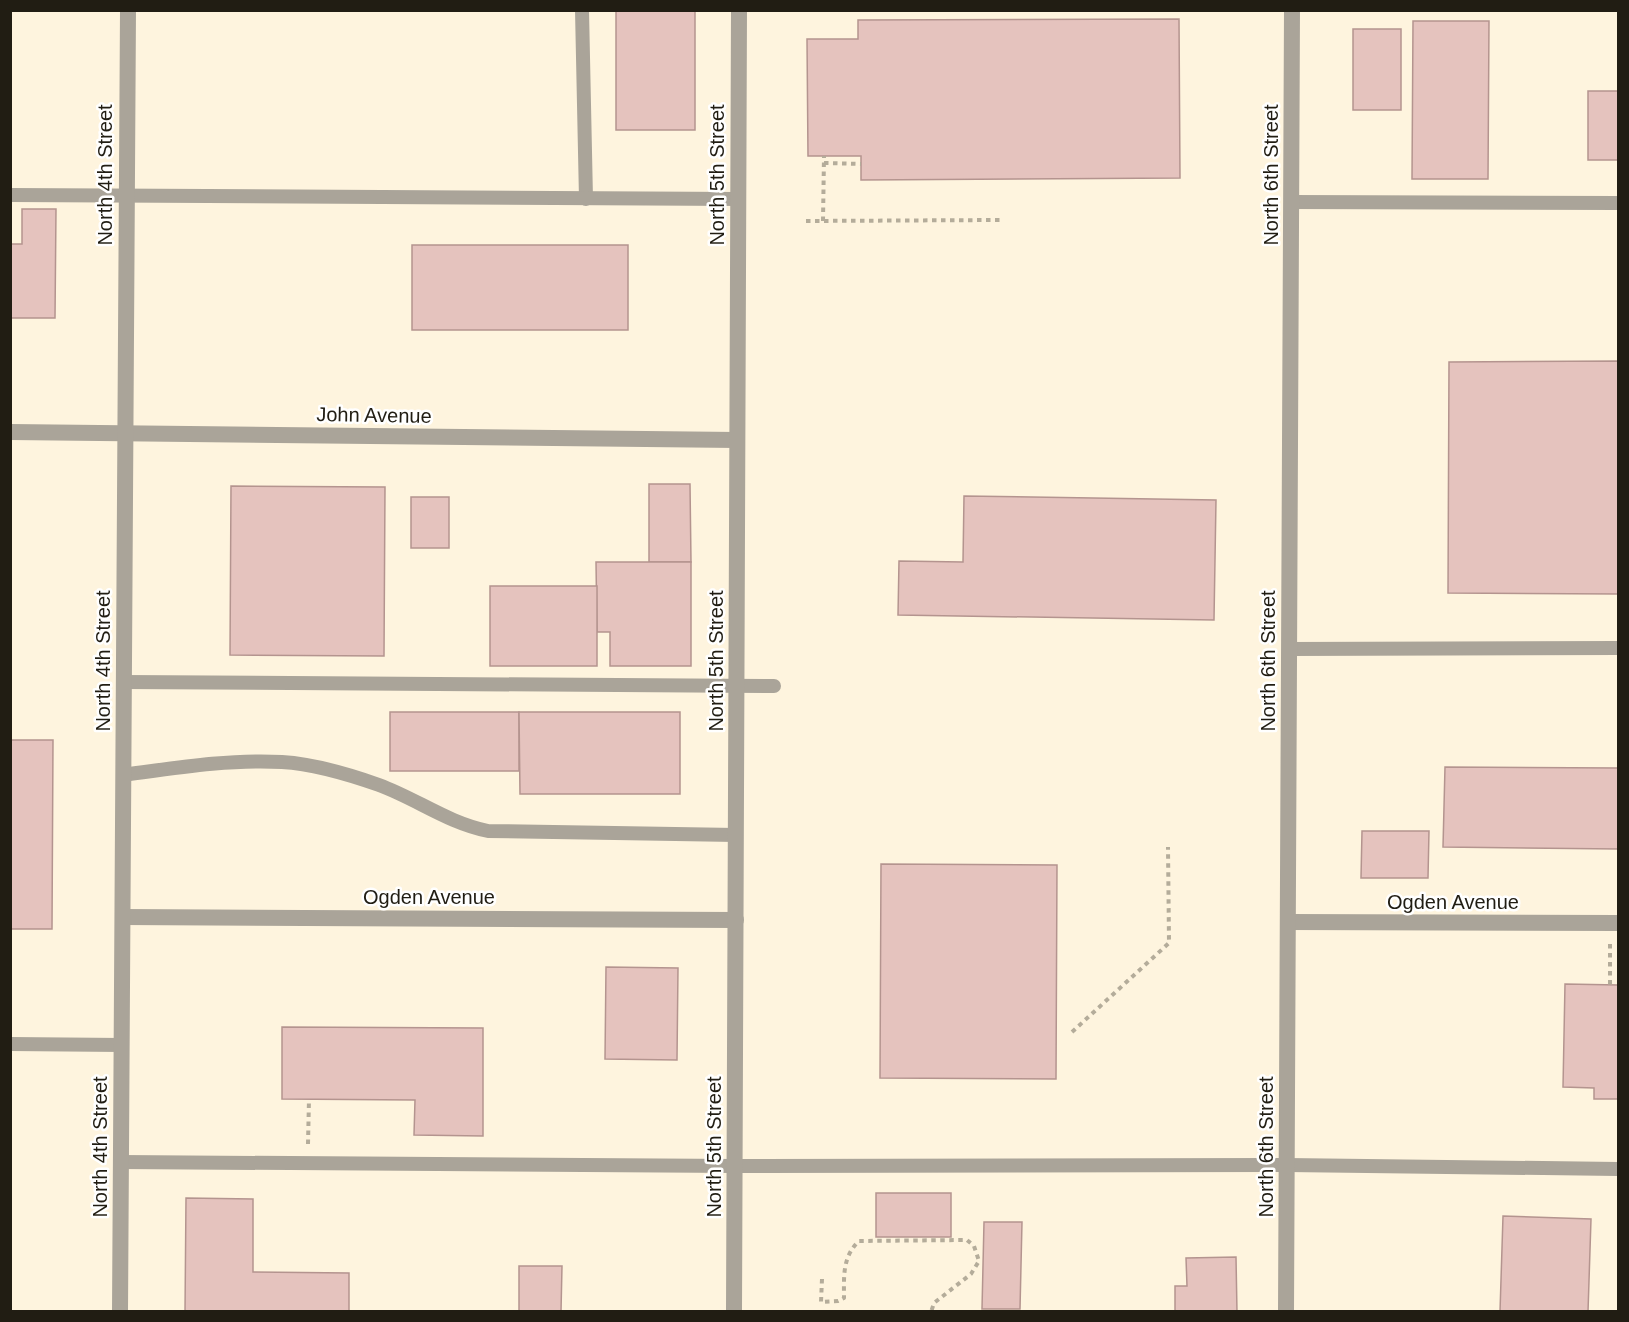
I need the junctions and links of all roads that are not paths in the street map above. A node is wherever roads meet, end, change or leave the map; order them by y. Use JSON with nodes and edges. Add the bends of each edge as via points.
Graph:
{"nodes":[{"id":1,"x":128,"y":10,"type":"edge"},
{"id":2,"x":582,"y":10,"type":"edge"},
{"id":3,"x":739,"y":10,"type":"edge"},
{"id":4,"x":1292,"y":10,"type":"edge"},
{"id":5,"x":10,"y":195,"type":"edge"},
{"id":6,"x":126,"y":196,"type":"junction"},
{"id":7,"x":586,"y":199,"type":"junction"},
{"id":8,"x":738,"y":199,"type":"junction"},
{"id":9,"x":1292,"y":202,"type":"junction"},
{"id":10,"x":1618,"y":203,"type":"edge"},
{"id":11,"x":10,"y":432,"type":"edge"},
{"id":12,"x":125,"y":434,"type":"junction"},
{"id":13,"x":737,"y":440,"type":"junction"},
{"id":14,"x":1618,"y":648,"type":"edge"},
{"id":15,"x":1289,"y":649,"type":"junction"},
{"id":16,"x":123,"y":682,"type":"junction"},
{"id":17,"x":736,"y":686,"type":"junction"},
{"id":18,"x":774,"y":686,"type":"dead end"},
{"id":19,"x":123,"y":775,"type":"junction"},
{"id":20,"x":736,"y":835,"type":"junction"},
{"id":21,"x":123,"y":917,"type":"junction"},
{"id":22,"x":736,"y":920,"type":"junction"},
{"id":23,"x":1288,"y":922,"type":"junction"},
{"id":24,"x":1614,"y":923,"type":"edge"},
{"id":25,"x":10,"y":1044,"type":"edge"},
{"id":26,"x":122,"y":1045,"type":"junction"},
{"id":27,"x":121,"y":1162,"type":"junction"},
{"id":28,"x":1287,"y":1165,"type":"junction"},
{"id":29,"x":735,"y":1166,"type":"junction"},
{"id":30,"x":1618,"y":1169,"type":"edge"},
{"id":31,"x":120,"y":1311,"type":"edge"},
{"id":32,"x":734,"y":1311,"type":"edge"},
{"id":33,"x":1286,"y":1311,"type":"edge"}],
"edges":[{"from":1,"to":6,"type":"street","name":"North 4th Street"},
{"from":2,"to":7,"type":"lane"},
{"from":3,"to":8,"type":"street","name":"North 5th Street"},
{"from":4,"to":9,"type":"street","name":"North 6th Street"},
{"from":5,"to":6,"type":"lane"},
{"from":6,"to":7,"type":"lane"},
{"from":6,"to":12,"type":"street","name":"North 4th Street"},
{"from":7,"to":8,"type":"lane"},
{"from":8,"to":13,"type":"street","name":"North 5th Street"},
{"from":9,"to":10,"type":"lane"},
{"from":9,"to":15,"type":"street","name":"North 6th Street"},
{"from":11,"to":12,"type":"street","name":"John Avenue"},
{"from":12,"to":13,"type":"street","name":"John Avenue"},
{"from":12,"to":16,"type":"street","name":"North 4th Street"},
{"from":13,"to":17,"type":"street","name":"North 5th Street"},
{"from":14,"to":15,"type":"lane"},
{"from":15,"to":23,"type":"street","name":"North 6th Street"},
{"from":16,"to":17,"type":"lane"},
{"from":16,"to":19,"type":"street","name":"North 4th Street"},
{"from":17,"to":18,"type":"lane"},
{"from":17,"to":20,"type":"street","name":"North 5th Street"},
{"from":19,"to":20,"type":"lane","via":[[212,764],[282,762],[311,766],[380,786],[458,823],[488,831]]},
{"from":19,"to":21,"type":"street","name":"North 4th Street"},
{"from":20,"to":22,"type":"street","name":"North 5th Street"},
{"from":21,"to":22,"type":"street","name":"Ogden Avenue"},
{"from":21,"to":26,"type":"street","name":"North 4th Street"},
{"from":22,"to":29,"type":"street","name":"North 5th Street"},
{"from":23,"to":24,"type":"street","name":"Ogden Avenue"},
{"from":23,"to":28,"type":"street","name":"North 6th Street"},
{"from":25,"to":26,"type":"lane"},
{"from":26,"to":27,"type":"street","name":"North 4th Street"},
{"from":27,"to":29,"type":"lane"},
{"from":27,"to":31,"type":"street","name":"North 4th Street"},
{"from":28,"to":29,"type":"lane"},
{"from":28,"to":30,"type":"lane"},
{"from":28,"to":33,"type":"street","name":"North 6th Street"},
{"from":29,"to":32,"type":"street","name":"North 5th Street"}]}
